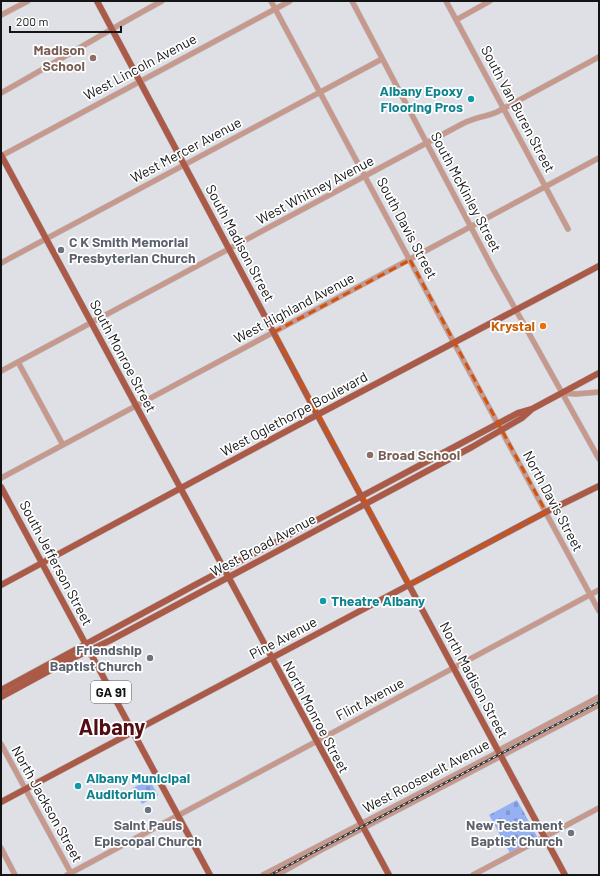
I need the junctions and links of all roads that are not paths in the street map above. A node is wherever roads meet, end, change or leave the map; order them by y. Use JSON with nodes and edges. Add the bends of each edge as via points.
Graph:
{"nodes":[{"id":1,"x":28,"y":1,"type":"edge"},
{"id":2,"x":97,"y":1,"type":"edge"},
{"id":3,"x":162,"y":1,"type":"edge"},
{"id":4,"x":271,"y":1,"type":"edge"},
{"id":5,"x":290,"y":1,"type":"edge"},
{"id":6,"x":352,"y":1,"type":"edge"},
{"id":7,"x":446,"y":1,"type":"edge"},
{"id":8,"x":490,"y":1,"type":"edge"},
{"id":9,"x":275,"y":9,"type":"junction"},
{"id":10,"x":1,"y":15,"type":"edge"},
{"id":11,"x":456,"y":20,"type":"junction"},
{"id":12,"x":111,"y":28,"type":"junction"},
{"id":13,"x":599,"y":57,"type":"edge"},
{"id":14,"x":382,"y":59,"type":"junction"},
{"id":15,"x":139,"y":81,"type":"junction"},
{"id":16,"x":320,"y":92,"type":"junction"},
{"id":17,"x":1,"y":93,"type":"edge"},
{"id":18,"x":504,"y":109,"type":"junction"},
{"id":19,"x":427,"y":143,"type":"junction"},
{"id":20,"x":1,"y":155,"type":"edge"},
{"id":21,"x":599,"y":158,"type":"edge"},
{"id":22,"x":184,"y":165,"type":"junction"},
{"id":23,"x":365,"y":176,"type":"junction"},
{"id":24,"x":546,"y":186,"type":"junction"},
{"id":25,"x":472,"y":227,"type":"junction"},
{"id":26,"x":568,"y":229,"type":"dead end"},
{"id":27,"x":46,"y":238,"type":"junction"},
{"id":28,"x":229,"y":249,"type":"junction"},
{"id":29,"x":410,"y":260,"type":"junction"},
{"id":30,"x":1,"y":263,"type":"edge"},
{"id":31,"x":599,"y":266,"type":"edge"},
{"id":32,"x":516,"y":310,"type":"junction"},
{"id":33,"x":91,"y":322,"type":"junction"},
{"id":34,"x":274,"y":332,"type":"junction"},
{"id":35,"x":454,"y":344,"type":"junction"},
{"id":36,"x":18,"y":362,"type":"junction"},
{"id":37,"x":1,"y":371,"type":"edge"},
{"id":38,"x":599,"y":373,"type":"edge"},
{"id":39,"x":577,"y":384,"type":"junction"},
{"id":40,"x":562,"y":392,"type":"junction"},
{"id":41,"x":599,"y":392,"type":"edge"},
{"id":42,"x":585,"y":394,"type":"junction"},
{"id":43,"x":136,"y":406,"type":"junction"},
{"id":44,"x":532,"y":409,"type":"junction"},
{"id":45,"x":318,"y":416,"type":"junction"},
{"id":46,"x":498,"y":424,"type":"junction"},
{"id":47,"x":501,"y":431,"type":"junction"},
{"id":48,"x":63,"y":445,"type":"junction"},
{"id":49,"x":599,"y":459,"type":"edge"},
{"id":50,"x":1,"y":478,"type":"edge"},
{"id":51,"x":599,"y":486,"type":"edge"},
{"id":52,"x":1,"y":487,"type":"edge"},
{"id":53,"x":181,"y":489,"type":"junction"},
{"id":54,"x":361,"y":496,"type":"junction"},
{"id":55,"x":365,"y":504,"type":"junction"},
{"id":56,"x":546,"y":512,"type":"junction"},
{"id":57,"x":42,"y":563,"type":"junction"},
{"id":58,"x":224,"y":570,"type":"junction"},
{"id":59,"x":228,"y":578,"type":"junction"},
{"id":60,"x":1,"y":585,"type":"edge"},
{"id":61,"x":410,"y":585,"type":"junction"},
{"id":62,"x":599,"y":590,"type":"edge"},
{"id":63,"x":590,"y":595,"type":"junction"},
{"id":64,"x":599,"y":611,"type":"edge"},
{"id":65,"x":86,"y":644,"type":"junction"},
{"id":66,"x":89,"y":651,"type":"junction"},
{"id":67,"x":271,"y":659,"type":"junction"},
{"id":68,"x":454,"y":668,"type":"junction"},
{"id":69,"x":1,"y":690,"type":"edge"},
{"id":70,"x":1,"y":697,"type":"edge"},
{"id":71,"x":599,"y":697,"type":"edge"},
{"id":72,"x":599,"y":704,"type":"edge"},
{"id":73,"x":133,"y":732,"type":"junction"},
{"id":74,"x":316,"y":742,"type":"junction"},
{"id":75,"x":1,"y":744,"type":"edge"},
{"id":76,"x":500,"y":754,"type":"junction"},
{"id":77,"x":25,"y":789,"type":"junction"},
{"id":78,"x":1,"y":802,"type":"edge"},
{"id":79,"x":599,"y":808,"type":"edge"},
{"id":80,"x":178,"y":816,"type":"junction"},
{"id":81,"x":362,"y":826,"type":"junction"},
{"id":82,"x":545,"y":837,"type":"junction"},
{"id":83,"x":1,"y":848,"type":"edge"},
{"id":84,"x":70,"y":874,"type":"edge"},
{"id":85,"x":15,"y":875,"type":"edge"},
{"id":86,"x":210,"y":875,"type":"edge"},
{"id":87,"x":263,"y":875,"type":"edge"},
{"id":88,"x":277,"y":875,"type":"edge"},
{"id":89,"x":389,"y":875,"type":"edge"},
{"id":90,"x":474,"y":875,"type":"edge"},
{"id":91,"x":565,"y":875,"type":"edge"}],
"edges":[{"from":1,"to":10,"type":"street"},
{"from":2,"to":12,"type":"main road","name":"South Madison Street"},
{"from":3,"to":12,"type":"street"},
{"from":4,"to":9,"type":"street","name":"South Davis Street"},
{"from":5,"to":9,"type":"street","name":"West Lincoln Avenue"},
{"from":6,"to":14,"type":"street","name":"South McKinley Street"},
{"from":7,"to":11,"type":"street","name":"South Van Buren Street"},
{"from":8,"to":11,"type":"street"},
{"from":9,"to":15,"type":"street","name":"West Lincoln Avenue"},
{"from":9,"to":16,"type":"street","name":"South Davis Street"},
{"from":11,"to":18,"type":"street","name":"South Van Buren Street"},
{"from":12,"to":15,"type":"main road","name":"South Madison Street"},
{"from":12,"to":17,"type":"street"},
{"from":13,"to":18,"type":"street","name":"West Whitney Avenue"},
{"from":14,"to":16,"type":"street","name":"West Mercer Avenue"},
{"from":14,"to":19,"type":"street","name":"South McKinley Street"},
{"from":15,"to":20,"type":"street","name":"West Lincoln Avenue"},
{"from":15,"to":22,"type":"main road","name":"South Madison Street"},
{"from":16,"to":22,"type":"street","name":"West Mercer Avenue"},
{"from":16,"to":23,"type":"street","name":"South Davis Street"},
{"from":18,"to":19,"type":"street","name":"West Whitney Avenue","via":[[471,120]]},
{"from":18,"to":24,"type":"street","name":"South Van Buren Street"},
{"from":19,"to":23,"type":"street","name":"West Whitney Avenue"},
{"from":19,"to":25,"type":"street","name":"South McKinley Street"},
{"from":20,"to":27,"type":"main road","name":"South Monroe Street"},
{"from":21,"to":24,"type":"street","name":"West Highland Avenue"},
{"from":22,"to":27,"type":"street","name":"West Mercer Avenue"},
{"from":22,"to":28,"type":"main road","name":"South Madison Street"},
{"from":23,"to":28,"type":"street","name":"West Whitney Avenue"},
{"from":23,"to":29,"type":"street","name":"South Davis Street"},
{"from":24,"to":25,"type":"street","name":"West Highland Avenue"},
{"from":24,"to":26,"type":"street","name":"South Van Buren Street"},
{"from":25,"to":29,"type":"street","name":"West Highland Avenue"},
{"from":25,"to":32,"type":"street","name":"South McKinley Street"},
{"from":27,"to":30,"type":"street","name":"West Mercer Avenue"},
{"from":27,"to":33,"type":"main road","name":"South Monroe Street"},
{"from":28,"to":33,"type":"street","name":"West Whitney Avenue"},
{"from":28,"to":34,"type":"main road","name":"South Madison Street"},
{"from":29,"to":34,"type":"street","name":"West Highland Avenue"},
{"from":29,"to":35,"type":"street","name":"South Davis Street"},
{"from":31,"to":32,"type":"main road","name":"West Oglethorpe Boulevard"},
{"from":32,"to":35,"type":"main road","name":"West Oglethorpe Boulevard"},
{"from":32,"to":40,"type":"street","name":"South McKinley Street"},
{"from":33,"to":36,"type":"street","name":"West Whitney Avenue"},
{"from":33,"to":43,"type":"main road","name":"South Monroe Street"},
{"from":34,"to":43,"type":"street","name":"West Highland Avenue"},
{"from":34,"to":45,"type":"main road","name":"South Madison Street"},
{"from":35,"to":45,"type":"main road","name":"West Oglethorpe Boulevard"},
{"from":35,"to":46,"type":"street","name":"South Davis Street"},
{"from":36,"to":37,"type":"street","name":"West Whitney Avenue"},
{"from":36,"to":48,"type":"street"},
{"from":38,"to":39,"type":"main road","name":"West Broad Avenue"},
{"from":39,"to":40,"type":"main road","name":"West Broad Avenue"},
{"from":39,"to":42,"type":"street"},
{"from":40,"to":42,"type":"street"},
{"from":40,"to":44,"type":"main road","name":"West Broad Avenue"},
{"from":40,"to":49,"type":"street","name":"South McKinley Street"},
{"from":41,"to":42,"type":"street"},
{"from":43,"to":48,"type":"street","name":"West Highland Avenue"},
{"from":43,"to":53,"type":"main road","name":"South Monroe Street"},
{"from":44,"to":46,"type":"main road","name":"West Broad Avenue"},
{"from":44,"to":47,"type":"main road","name":"West Broad Avenue"},
{"from":45,"to":53,"type":"main road","name":"West Oglethorpe Boulevard"},
{"from":45,"to":54,"type":"main road","name":"South Madison Street"},
{"from":46,"to":47,"type":"street","name":"North Davis Street"},
{"from":46,"to":54,"type":"main road","name":"West Broad Avenue"},
{"from":47,"to":55,"type":"main road","name":"West Broad Avenue"},
{"from":47,"to":56,"type":"street","name":"North Davis Street"},
{"from":48,"to":50,"type":"street","name":"West Highland Avenue"},
{"from":51,"to":56,"type":"main road","name":"Pine Avenue"},
{"from":52,"to":57,"type":"main road","name":"South Jefferson Street","number":"GA 91"},
{"from":53,"to":57,"type":"main road","name":"West Oglethorpe Boulevard"},
{"from":53,"to":58,"type":"main road","name":"South Monroe Street"},
{"from":54,"to":55,"type":"main road","name":"North Madison Street"},
{"from":54,"to":58,"type":"main road","name":"West Broad Avenue"},
{"from":55,"to":59,"type":"main road","name":"West Broad Avenue"},
{"from":55,"to":61,"type":"main road","name":"North Madison Street"},
{"from":56,"to":61,"type":"main road","name":"Pine Avenue"},
{"from":56,"to":63,"type":"street","name":"North Davis Street"},
{"from":57,"to":60,"type":"main road","name":"West Oglethorpe Boulevard"},
{"from":57,"to":65,"type":"main road","name":"South Jefferson Street","number":"GA 91"},
{"from":58,"to":59,"type":"main road","name":"North Monroe Street"},
{"from":58,"to":65,"type":"main road","name":"West Broad Avenue"},
{"from":59,"to":66,"type":"main road","name":"West Broad Avenue"},
{"from":59,"to":67,"type":"main road","name":"North Monroe Street"},
{"from":61,"to":67,"type":"main road","name":"Pine Avenue"},
{"from":61,"to":68,"type":"main road","name":"North Madison Street"},
{"from":62,"to":63,"type":"street","name":"Flint Avenue"},
{"from":63,"to":64,"type":"street","name":"North Davis Street"},
{"from":63,"to":68,"type":"street","name":"Flint Avenue"},
{"from":65,"to":66,"type":"main road","name":"South Jefferson Street","number":"GA 91"},
{"from":65,"to":69,"type":"main road","name":"West Broad Avenue"},
{"from":66,"to":70,"type":"main road","name":"West Broad Avenue"},
{"from":66,"to":73,"type":"main road","number":"GA 91"},
{"from":67,"to":73,"type":"main road","name":"Pine Avenue"},
{"from":67,"to":74,"type":"main road","name":"North Monroe Street"},
{"from":68,"to":74,"type":"street","name":"Flint Avenue"},
{"from":68,"to":76,"type":"main road","name":"North Madison Street"},
{"from":71,"to":76,"type":"street","name":"West Roosevelt Avenue"},
{"from":72,"to":76,"type":"street","name":"West Roosevelt Avenue"},
{"from":73,"to":77,"type":"main road","name":"Pine Avenue"},
{"from":73,"to":80,"type":"main road","number":"GA 91"},
{"from":74,"to":80,"type":"street","name":"Flint Avenue"},
{"from":74,"to":81,"type":"main road","name":"North Monroe Street"},
{"from":75,"to":77,"type":"street","name":"North Jackson Street"},
{"from":76,"to":81,"type":"street","name":"West Roosevelt Avenue"},
{"from":76,"to":82,"type":"main road","name":"North Madison Street"},
{"from":77,"to":78,"type":"main road","name":"Pine Avenue"},
{"from":77,"to":84,"type":"street","name":"North Jackson Street"},
{"from":79,"to":82,"type":"street"},
{"from":80,"to":84,"type":"street","name":"Flint Avenue"},
{"from":80,"to":86,"type":"main road","number":"GA 91"},
{"from":81,"to":87,"type":"street","name":"West Roosevelt Avenue"},
{"from":81,"to":88,"type":"street","name":"West Roosevelt Avenue"},
{"from":81,"to":89,"type":"main road","name":"North Monroe Street"},
{"from":82,"to":90,"type":"street"},
{"from":82,"to":91,"type":"main road","name":"North Madison Street"},
{"from":83,"to":85,"type":"street"}]}
